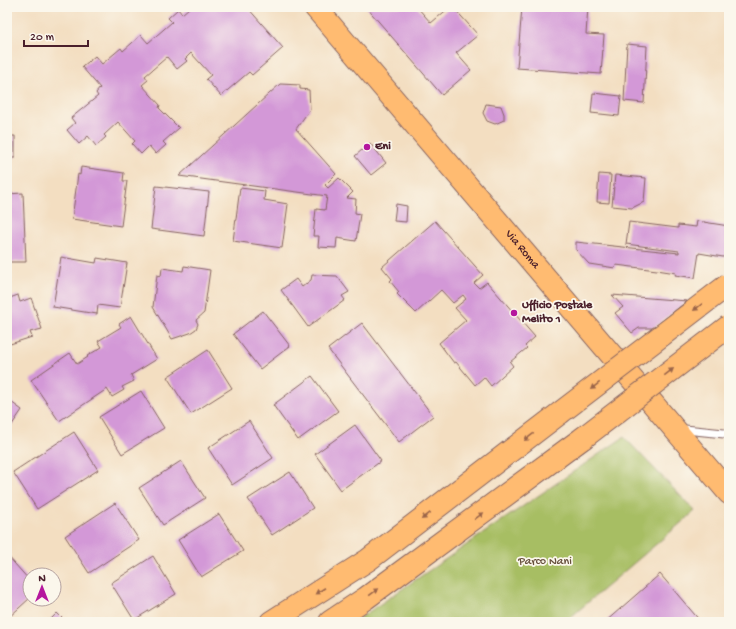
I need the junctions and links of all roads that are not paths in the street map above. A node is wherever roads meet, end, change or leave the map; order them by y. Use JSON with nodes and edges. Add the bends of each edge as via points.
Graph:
{"nodes":[{"id":1,"x":315,"y":7,"type":"edge"},
{"id":2,"x":729,"y":284,"type":"edge"},
{"id":3,"x":729,"y":326,"type":"edge"},
{"id":4,"x":674,"y":428,"type":"junction"},
{"id":5,"x":729,"y":434,"type":"edge"},
{"id":6,"x":729,"y":493,"type":"edge"},
{"id":7,"x":271,"y":622,"type":"edge"},
{"id":8,"x":330,"y":622,"type":"edge"}],
"edges":[{"from":1,"to":4,"type":"main road","name":"Via Roma"},
{"from":2,"to":7,"type":"main road","one_way":true,"bridge":true,"via":[[368,560]]},
{"from":8,"to":3,"type":"main road","one_way":true,"bridge":true,"via":[[583,438]]},
{"from":4,"to":5,"type":"lane"},
{"from":4,"to":6,"type":"main road","name":"Via Roma"}]}
